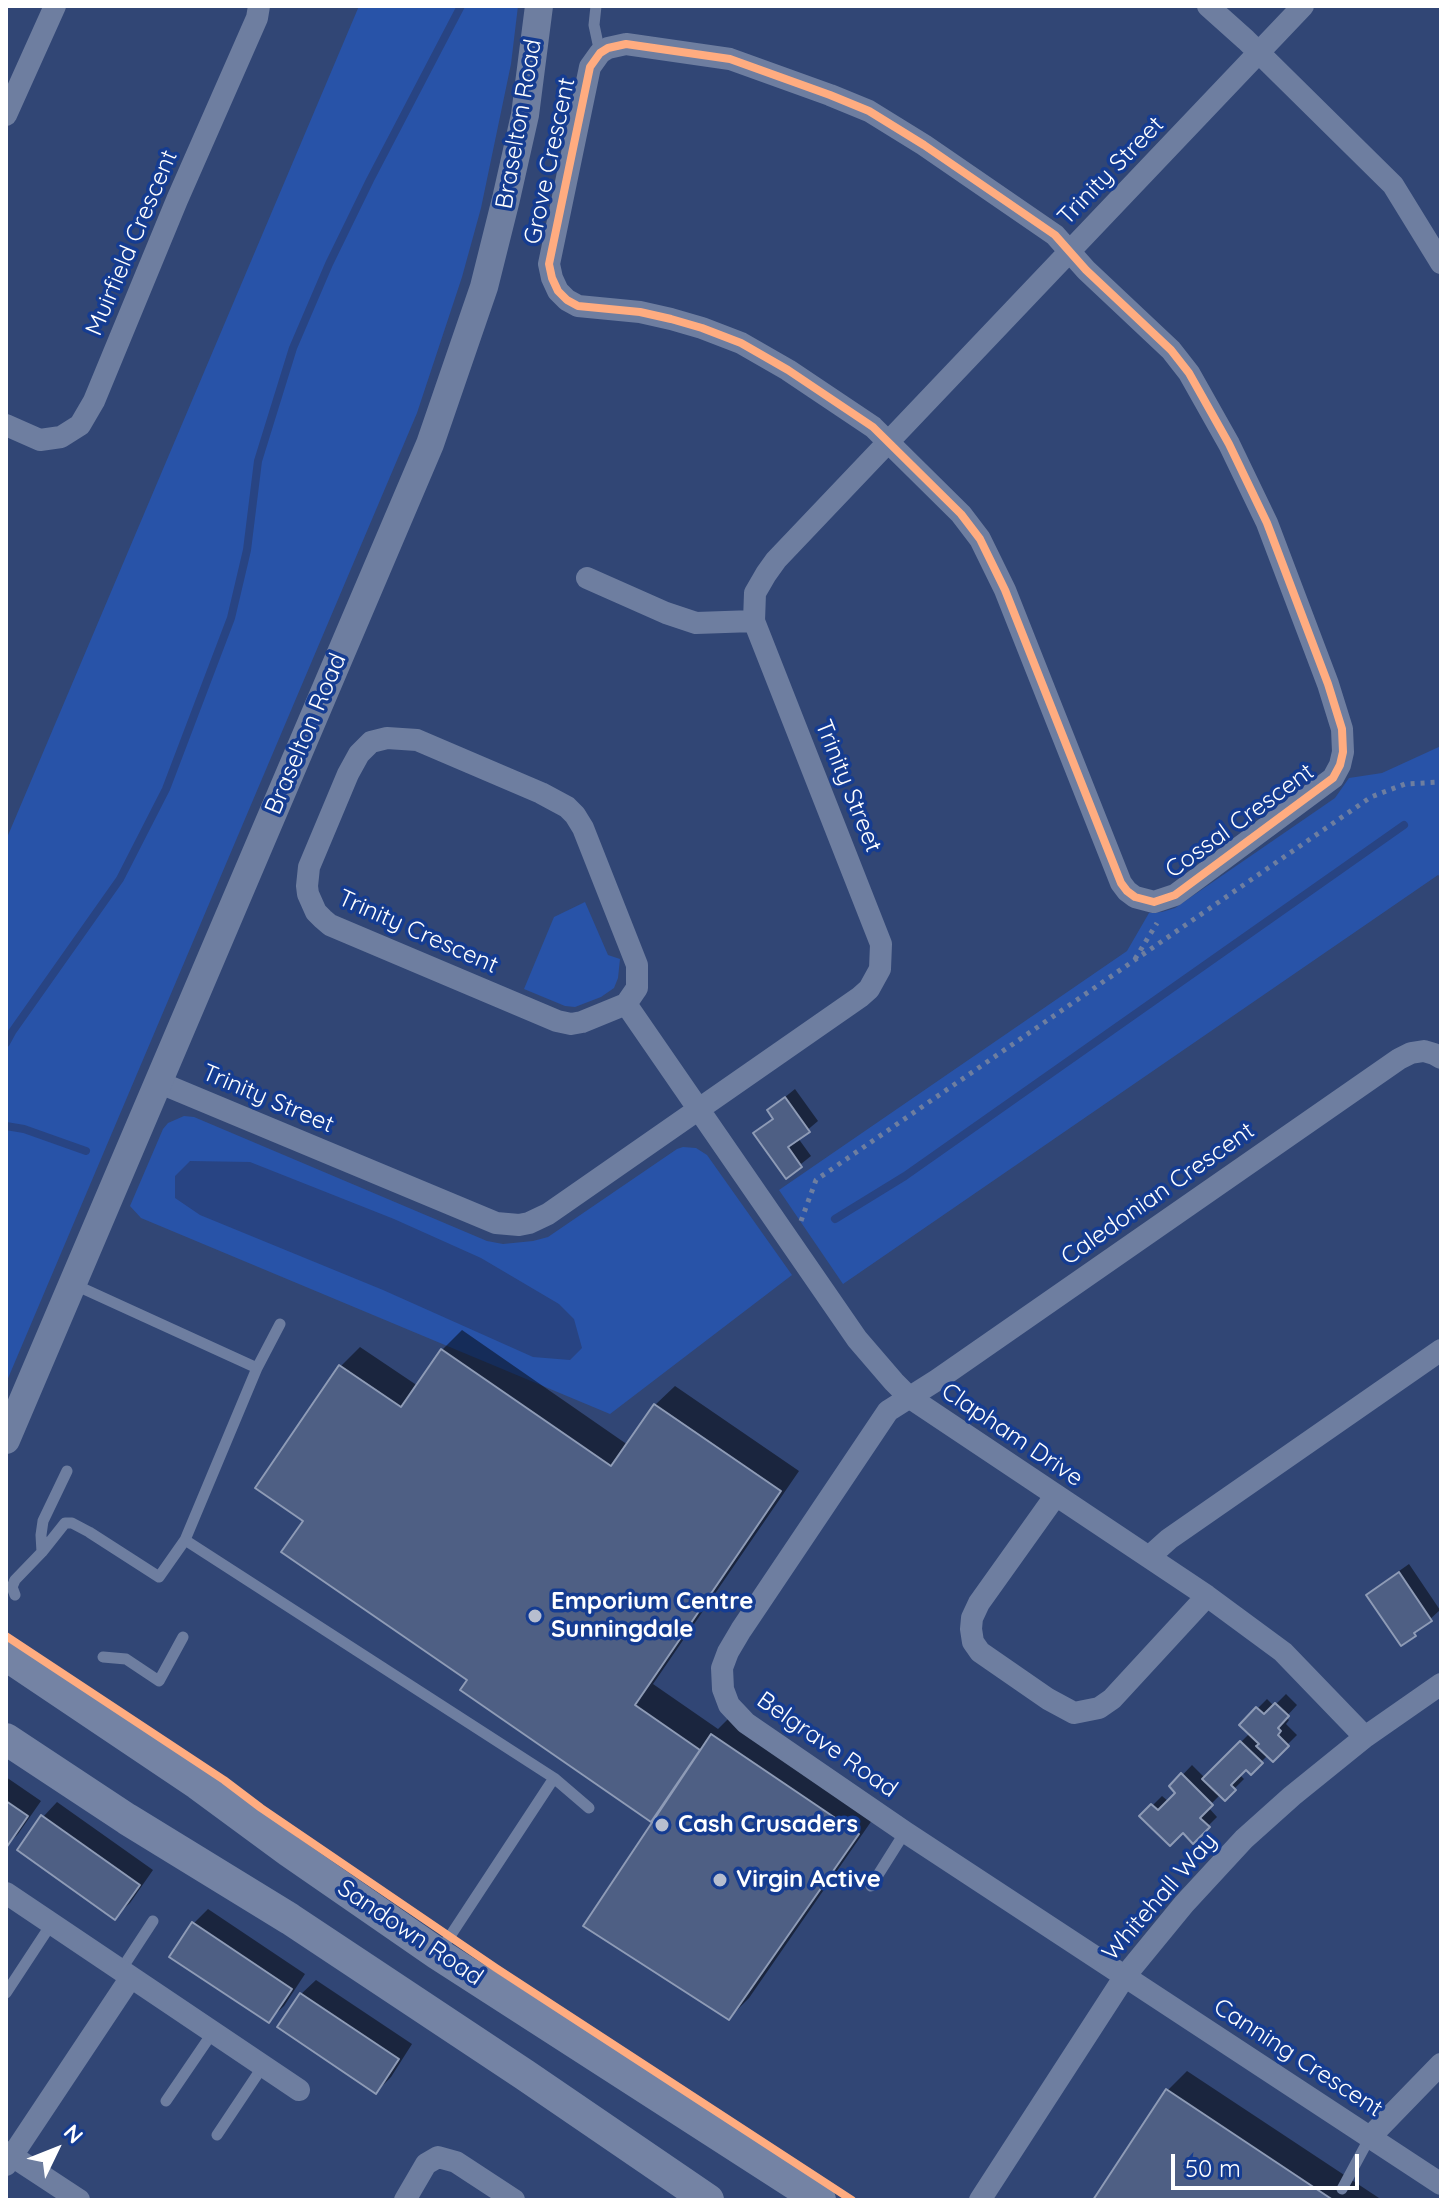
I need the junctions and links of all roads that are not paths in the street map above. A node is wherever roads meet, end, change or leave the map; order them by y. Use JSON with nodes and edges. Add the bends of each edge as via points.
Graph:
{"nodes":[{"id":1,"x":55,"y":6,"type":"edge"},
{"id":2,"x":259,"y":6,"type":"edge"},
{"id":3,"x":539,"y":6,"type":"edge"},
{"id":4,"x":596,"y":6,"type":"edge"},
{"id":5,"x":1208,"y":6,"type":"edge"},
{"id":6,"x":1303,"y":6,"type":"edge"},
{"id":7,"x":600,"y":53,"type":"junction"},
{"id":8,"x":1260,"y":53,"type":"junction"},
{"id":9,"x":6,"y":115,"type":"edge"},
{"id":10,"x":1069,"y":251,"type":"junction"},
{"id":11,"x":1441,"y":263,"type":"edge"},
{"id":12,"x":6,"y":425,"type":"edge"},
{"id":13,"x":888,"y":442,"type":"junction"},
{"id":14,"x":587,"y":578,"type":"dead end"},
{"id":15,"x":754,"y":621,"type":"junction"},
{"id":16,"x":626,"y":1004,"type":"junction"},
{"id":17,"x":1441,"y":1058,"type":"edge"},
{"id":18,"x":158,"y":1082,"type":"junction"},
{"id":19,"x":699,"y":1109,"type":"junction"},
{"id":20,"x":73,"y":1284,"type":"junction"},
{"id":21,"x":280,"y":1324,"type":"dead end"},
{"id":22,"x":1441,"y":1350,"type":"edge"},
{"id":23,"x":257,"y":1368,"type":"junction"},
{"id":24,"x":909,"y":1397,"type":"junction"},
{"id":25,"x":6,"y":1440,"type":"edge"},
{"id":26,"x":67,"y":1471,"type":"dead end"},
{"id":27,"x":1056,"y":1495,"type":"junction"},
{"id":28,"x":185,"y":1540,"type":"junction"},
{"id":29,"x":42,"y":1552,"type":"junction"},
{"id":30,"x":1149,"y":1557,"type":"junction"},
{"id":31,"x":15,"y":1595,"type":"dead end"},
{"id":32,"x":1207,"y":1596,"type":"junction"},
{"id":33,"x":183,"y":1637,"type":"dead end"},
{"id":34,"x":6,"y":1655,"type":"edge"},
{"id":35,"x":103,"y":1657,"type":"dead end"},
{"id":36,"x":1441,"y":1684,"type":"edge"},
{"id":37,"x":1365,"y":1737,"type":"junction"},
{"id":38,"x":6,"y":1739,"type":"edge"},
{"id":39,"x":554,"y":1778,"type":"junction"},
{"id":40,"x":589,"y":1808,"type":"dead end"},
{"id":41,"x":905,"y":1832,"type":"junction"},
{"id":42,"x":871,"y":1886,"type":"dead end"},
{"id":43,"x":6,"y":1893,"type":"edge"},
{"id":44,"x":153,"y":1921,"type":"dead end"},
{"id":45,"x":52,"y":1923,"type":"junction"},
{"id":46,"x":438,"y":1954,"type":"junction"},
{"id":47,"x":126,"y":1973,"type":"junction"},
{"id":48,"x":1125,"y":1976,"type":"junction"},
{"id":49,"x":6,"y":1993,"type":"edge"},
{"id":50,"x":213,"y":2032,"type":"junction"},
{"id":51,"x":1441,"y":2064,"type":"edge"},
{"id":52,"x":263,"y":2066,"type":"junction"},
{"id":53,"x":299,"y":2090,"type":"dead end"},
{"id":54,"x":166,"y":2101,"type":"dead end"},
{"id":55,"x":217,"y":2135,"type":"dead end"},
{"id":56,"x":1370,"y":2137,"type":"junction"},
{"id":57,"x":8,"y":2157,"type":"edge"},
{"id":58,"x":1441,"y":2184,"type":"edge"},
{"id":59,"x":1342,"y":2189,"type":"dead end"},
{"id":60,"x":79,"y":2200,"type":"edge"},
{"id":61,"x":405,"y":2200,"type":"edge"},
{"id":62,"x":514,"y":2200,"type":"edge"},
{"id":63,"x":708,"y":2200,"type":"edge"},
{"id":64,"x":820,"y":2200,"type":"edge"},
{"id":65,"x":980,"y":2200,"type":"edge"}],
"edges":[{"from":1,"to":9,"type":"street"},
{"from":2,"to":12,"type":"street","name":"Muirfield Crescent","via":[[80,425],[61,437],[40,440]]},
{"from":3,"to":18,"type":"street","name":"Braselton Road","via":[[525,115],[506,199],[484,287],[430,444]]},
{"from":4,"to":7,"type":"lane"},
{"from":5,"to":8,"type":"street"},
{"from":6,"to":8,"type":"street","name":"Trinity Street"},
{"from":7,"to":10,"type":"street","name":"Grove Crescent","via":[[626,44],[730,59],[869,111],[1028,215]]},
{"from":7,"to":13,"type":"street","name":"Grove Crescent","via":[[590,67],[549,264],[558,291],[578,306],[640,312],[741,343],[873,427]]},
{"from":8,"to":10,"type":"street","name":"Trinity Street"},
{"from":8,"to":11,"type":"street","via":[[1393,185]]},
{"from":10,"to":13,"type":"street","name":"Trinity Street"},
{"from":10,"to":13,"type":"street","name":"Cossal Crescent","via":[[1171,350],[1229,444],[1267,523],[1328,684],[1342,729],[1343,752],[1333,778],[1175,895],[1154,902],[1135,897],[1121,883],[994,564],[961,514]]},
{"from":13,"to":15,"type":"street","name":"Trinity Street","via":[[766,574],[755,593]]},
{"from":14,"to":15,"type":"street","via":[[696,623]]},
{"from":15,"to":19,"type":"street","name":"Trinity Street","via":[[878,932],[882,956],[875,979],[860,997]]},
{"from":16,"to":16,"type":"street","name":"Trinity Crescent","via":[[637,988],[637,965],[583,828],[567,807],[417,740],[387,738],[371,742],[359,754],[309,867],[308,894],[323,919],[557,1021],[582,1022]]},
{"from":16,"to":19,"type":"street"},
{"from":17,"to":24,"type":"street","name":"Caledonian Crescent","via":[[1424,1051],[1399,1059]]},
{"from":18,"to":19,"type":"street","name":"Trinity Street","via":[[507,1225],[539,1220]]},
{"from":18,"to":20,"type":"street","name":"Braselton Road"},
{"from":19,"to":24,"type":"street","name":"Clapham Drive","via":[[857,1339]]},
{"from":20,"to":23,"type":"lane"},
{"from":20,"to":25,"type":"street","name":"Braselton Road"},
{"from":21,"to":23,"type":"lane"},
{"from":22,"to":30,"type":"street"},
{"from":23,"to":28,"type":"lane"},
{"from":24,"to":27,"type":"street","name":"Clapham Drive"},
{"from":24,"to":41,"type":"street","name":"Belgrave Road","via":[[888,1411],[741,1630],[722,1668],[723,1689],[736,1715]]},
{"from":26,"to":29,"type":"lane","via":[[43,1521]]},
{"from":27,"to":30,"type":"street","name":"Clapham Drive"},
{"from":27,"to":32,"type":"street","via":[[979,1603],[971,1629],[980,1652],[1048,1699],[1074,1713],[1099,1708]]},
{"from":28,"to":29,"type":"lane","via":[[159,1577],[72,1523],[60,1527]]},
{"from":28,"to":39,"type":"lane"},
{"from":29,"to":31,"type":"lane","via":[[15,1580]]},
{"from":30,"to":32,"type":"street","name":"Clapham Drive"},
{"from":32,"to":37,"type":"street","name":"Clapham Drive","via":[[1283,1652]]},
{"from":33,"to":35,"type":"lane","via":[[159,1681],[126,1659]]},
{"from":34,"to":46,"type":"main road","name":"Sandown Road"},
{"from":36,"to":37,"type":"street","name":"Whitehall Way"},
{"from":37,"to":48,"type":"street","name":"Whitehall Way","via":[[1244,1839]]},
{"from":38,"to":63,"type":"main road","via":[[290,1919]]},
{"from":39,"to":40,"type":"lane"},
{"from":39,"to":46,"type":"lane"},
{"from":41,"to":42,"type":"lane"},
{"from":41,"to":48,"type":"street","name":"Belgrave Road"},
{"from":43,"to":45,"type":"street"},
{"from":44,"to":47,"type":"lane"},
{"from":45,"to":47,"type":"street"},
{"from":45,"to":49,"type":"lane"},
{"from":46,"to":64,"type":"main road","name":"Sandown Road"},
{"from":47,"to":50,"type":"street"},
{"from":47,"to":57,"type":"street","via":[[104,2018]]},
{"from":48,"to":56,"type":"street","name":"Canning Crescent"},
{"from":48,"to":65,"type":"street","name":"Whitehall Way"},
{"from":50,"to":52,"type":"street"},
{"from":50,"to":54,"type":"lane"},
{"from":51,"to":56,"type":"street"},
{"from":52,"to":53,"type":"street"},
{"from":52,"to":55,"type":"lane"},
{"from":56,"to":58,"type":"street","name":"Canning Crescent"},
{"from":56,"to":59,"type":"lane"},
{"from":57,"to":60,"type":"street"},
{"from":61,"to":62,"type":"street","via":[[426,2164],[438,2157],[456,2162]]}]}
